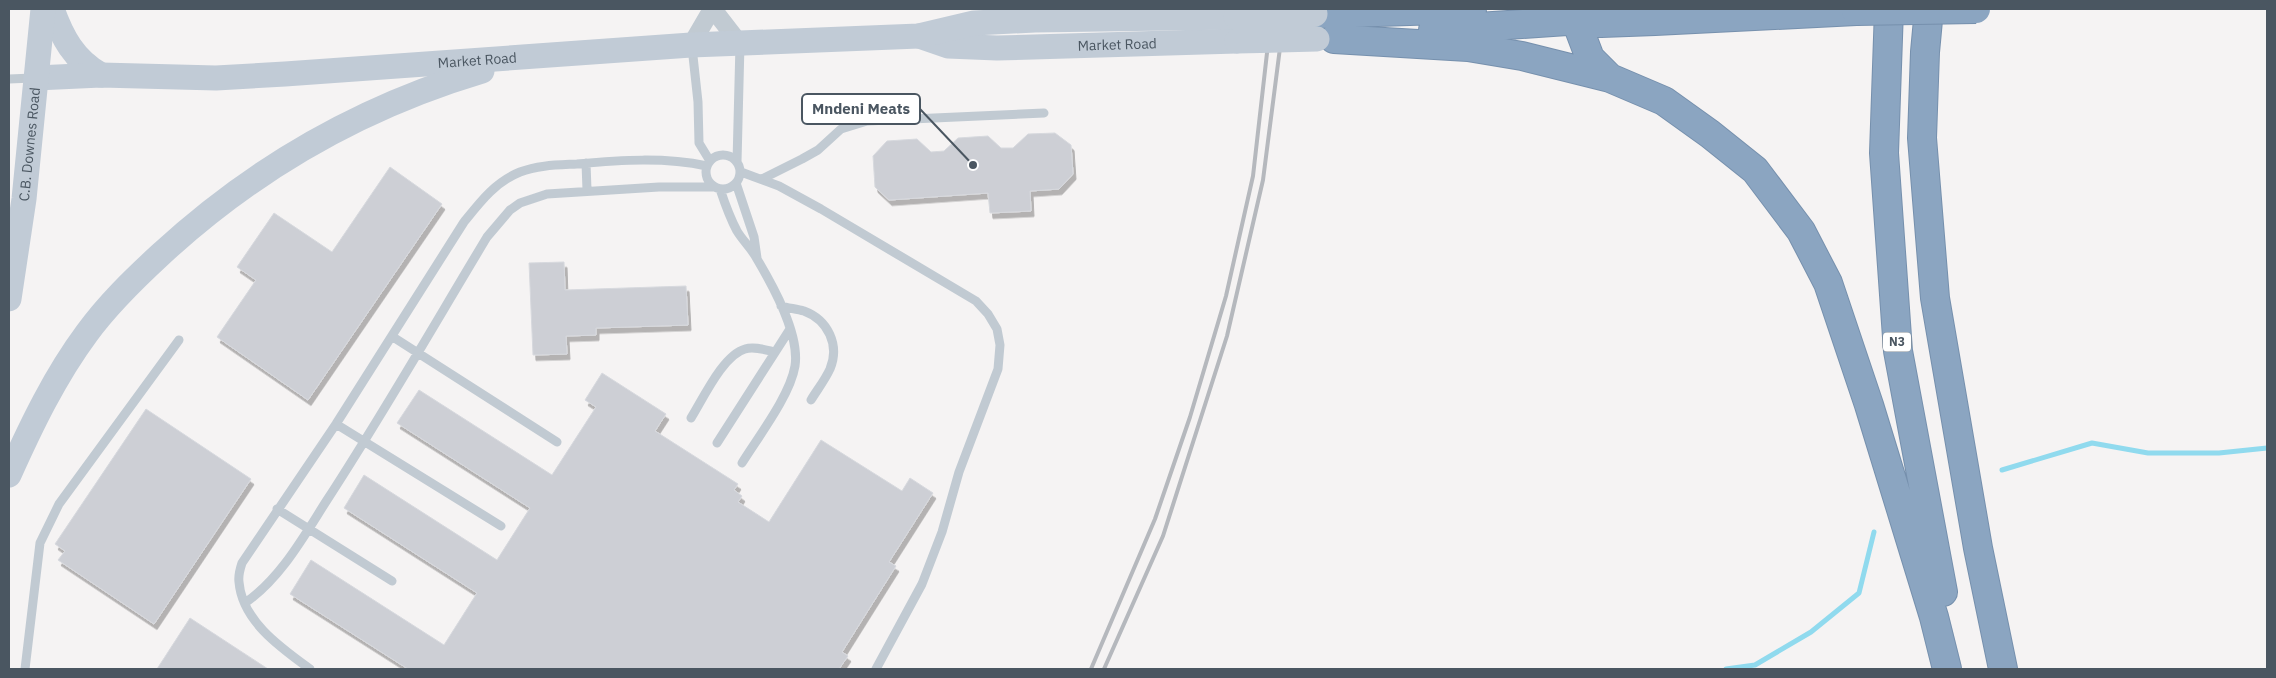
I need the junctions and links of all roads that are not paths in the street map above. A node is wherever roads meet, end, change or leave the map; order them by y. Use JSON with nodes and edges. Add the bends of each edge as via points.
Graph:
{"nodes":[{"id":1,"x":43,"y":9,"type":"edge"},
{"id":2,"x":52,"y":9,"type":"edge"},
{"id":3,"x":712,"y":9,"type":"edge"},
{"id":4,"x":1472,"y":9,"type":"edge"},
{"id":5,"x":1889,"y":9,"type":"edge"},
{"id":6,"x":1929,"y":9,"type":"edge"},
{"id":7,"x":1936,"y":9,"type":"edge"},
{"id":8,"x":1977,"y":9,"type":"edge"},
{"id":9,"x":1576,"y":15,"type":"edge"},
{"id":10,"x":1332,"y":22,"type":"edge"},
{"id":11,"x":919,"y":36,"type":"junction"},
{"id":12,"x":740,"y":44,"type":"junction"},
{"id":13,"x":692,"y":45,"type":"junction"},
{"id":14,"x":1925,"y":52,"type":"junction"},
{"id":15,"x":528,"y":58,"type":"junction"},
{"id":16,"x":101,"y":75,"type":"junction"},
{"id":17,"x":36,"y":78,"type":"junction"},
{"id":18,"x":1610,"y":78,"type":"junction"},
{"id":19,"x":9,"y":80,"type":"edge"},
{"id":20,"x":1044,"y":112,"type":"dead end"},
{"id":21,"x":737,"y":162,"type":"junction"},
{"id":22,"x":586,"y":163,"type":"junction"},
{"id":23,"x":708,"y":164,"type":"junction"},
{"id":24,"x":741,"y":172,"type":"junction"},
{"id":25,"x":762,"y":179,"type":"junction"},
{"id":26,"x":736,"y":183,"type":"junction"},
{"id":27,"x":718,"y":188,"type":"junction"},
{"id":28,"x":587,"y":190,"type":"junction"},
{"id":29,"x":757,"y":258,"type":"junction"},
{"id":30,"x":9,"y":299,"type":"edge"},
{"id":31,"x":781,"y":306,"type":"junction"},
{"id":32,"x":790,"y":329,"type":"junction"},
{"id":33,"x":393,"y":337,"type":"junction"},
{"id":34,"x":179,"y":340,"type":"dead end"},
{"id":35,"x":419,"y":351,"type":"junction"},
{"id":36,"x":775,"y":352,"type":"junction"},
{"id":37,"x":811,"y":400,"type":"dead end"},
{"id":38,"x":691,"y":418,"type":"dead end"},
{"id":39,"x":336,"y":424,"type":"junction"},
{"id":40,"x":557,"y":442,"type":"dead end"},
{"id":41,"x":364,"y":443,"type":"junction"},
{"id":42,"x":716,"y":443,"type":"dead end"},
{"id":43,"x":742,"y":463,"type":"dead end"},
{"id":44,"x":9,"y":475,"type":"edge"},
{"id":45,"x":277,"y":509,"type":"junction"},
{"id":46,"x":501,"y":526,"type":"dead end"},
{"id":47,"x":308,"y":529,"type":"junction"},
{"id":48,"x":392,"y":581,"type":"dead end"},
{"id":49,"x":246,"y":603,"type":"junction"},
{"id":50,"x":25,"y":669,"type":"edge"},
{"id":51,"x":310,"y":669,"type":"edge"},
{"id":52,"x":876,"y":669,"type":"edge"},
{"id":53,"x":1947,"y":669,"type":"edge"},
{"id":54,"x":1958,"y":669,"type":"edge"},
{"id":55,"x":2003,"y":669,"type":"edge"}],
"edges":[{"from":1,"to":17,"type":"street","name":"C.B. Downes Road"},
{"from":2,"to":16,"type":"street","via":[[73,52],[88,68]]},
{"from":3,"to":12,"type":"street"},
{"from":3,"to":13,"type":"street"},
{"from":4,"to":10,"type":"highway"},
{"from":5,"to":54,"type":"highway","number":"N3","via":[[1884,153],[1898,351]]},
{"from":6,"to":14,"type":"highway"},
{"from":7,"to":14,"type":"highway"},
{"from":8,"to":9,"type":"highway","bridge":true,"via":[[1600,23]]},
{"from":9,"to":10,"type":"highway"},
{"from":9,"to":18,"type":"highway","via":[[1590,58]]},
{"from":10,"to":11,"type":"street","name":"Market Road","bridge":true,"via":[[1236,17],[1036,20],[974,24]]},
{"from":10,"to":11,"type":"street","name":"Market Road","bridge":true,"via":[[1237,41],[997,48],[948,46]]},
{"from":10,"to":18,"type":"highway","via":[[1522,56]]},
{"from":11,"to":12,"type":"street","name":"Market Road"},
{"from":12,"to":13,"type":"street","name":"Market Road"},
{"from":12,"to":21,"type":"lane"},
{"from":13,"to":15,"type":"street","name":"Market Road"},
{"from":13,"to":23,"type":"lane","via":[[699,143]]},
{"from":14,"to":55,"type":"highway","via":[[1922,138],[1935,298],[1978,548]]},
{"from":15,"to":16,"type":"street","name":"Market Road","via":[[216,78]]},
{"from":15,"to":44,"type":"street","via":[[446,82],[333,130],[266,170],[206,214],[137,276],[87,332],[39,410]]},
{"from":16,"to":17,"type":"street","name":"Market Road"},
{"from":17,"to":19,"type":"lane"},
{"from":17,"to":30,"type":"street","name":"C.B. Downes Road","via":[[24,199]]},
{"from":18,"to":53,"type":"highway","via":[[1664,101],[1756,170],[1800,230],[1828,283],[1869,405]]},
{"from":20,"to":25,"type":"lane","via":[[867,121],[841,129],[818,150]]},
{"from":21,"to":23,"type":"lane","via":[[727,155],[720,155]]},
{"from":21,"to":24,"type":"lane"},
{"from":22,"to":23,"type":"lane","via":[[659,160]]},
{"from":22,"to":28,"type":"lane"},
{"from":22,"to":33,"type":"lane","via":[[539,166],[520,172],[494,187],[464,222]]},
{"from":23,"to":27,"type":"lane","via":[[707,178]]},
{"from":24,"to":25,"type":"lane"},
{"from":24,"to":26,"type":"lane"},
{"from":25,"to":52,"type":"lane","via":[[821,209],[976,301],[997,329],[1000,345],[998,369],[958,472],[942,532],[922,584]]},
{"from":26,"to":27,"type":"lane","via":[[732,187]]},
{"from":26,"to":29,"type":"lane","via":[[753,232]]},
{"from":27,"to":28,"type":"lane"},
{"from":27,"to":29,"type":"lane","via":[[738,231]]},
{"from":28,"to":35,"type":"lane","via":[[546,194],[520,203],[502,218],[487,237]]},
{"from":29,"to":31,"type":"lane"},
{"from":31,"to":32,"type":"lane"},
{"from":31,"to":37,"type":"lane","via":[[805,311],[818,319],[833,340],[830,368]]},
{"from":32,"to":36,"type":"lane"},
{"from":32,"to":43,"type":"lane","via":[[795,367],[783,398]]},
{"from":33,"to":35,"type":"lane"},
{"from":33,"to":39,"type":"lane"},
{"from":34,"to":50,"type":"lane","via":[[59,504],[44,530]]},
{"from":35,"to":40,"type":"lane"},
{"from":35,"to":41,"type":"lane"},
{"from":36,"to":38,"type":"lane","via":[[758,348],[734,354]]},
{"from":36,"to":42,"type":"lane"},
{"from":39,"to":41,"type":"lane"},
{"from":39,"to":45,"type":"lane"},
{"from":41,"to":46,"type":"lane"},
{"from":41,"to":47,"type":"lane"},
{"from":45,"to":47,"type":"lane"},
{"from":45,"to":49,"type":"lane","via":[[242,562],[238,580]]},
{"from":47,"to":48,"type":"lane"},
{"from":47,"to":49,"type":"lane","via":[[270,582]]},
{"from":49,"to":51,"type":"lane","via":[[254,619],[271,638]]}]}
